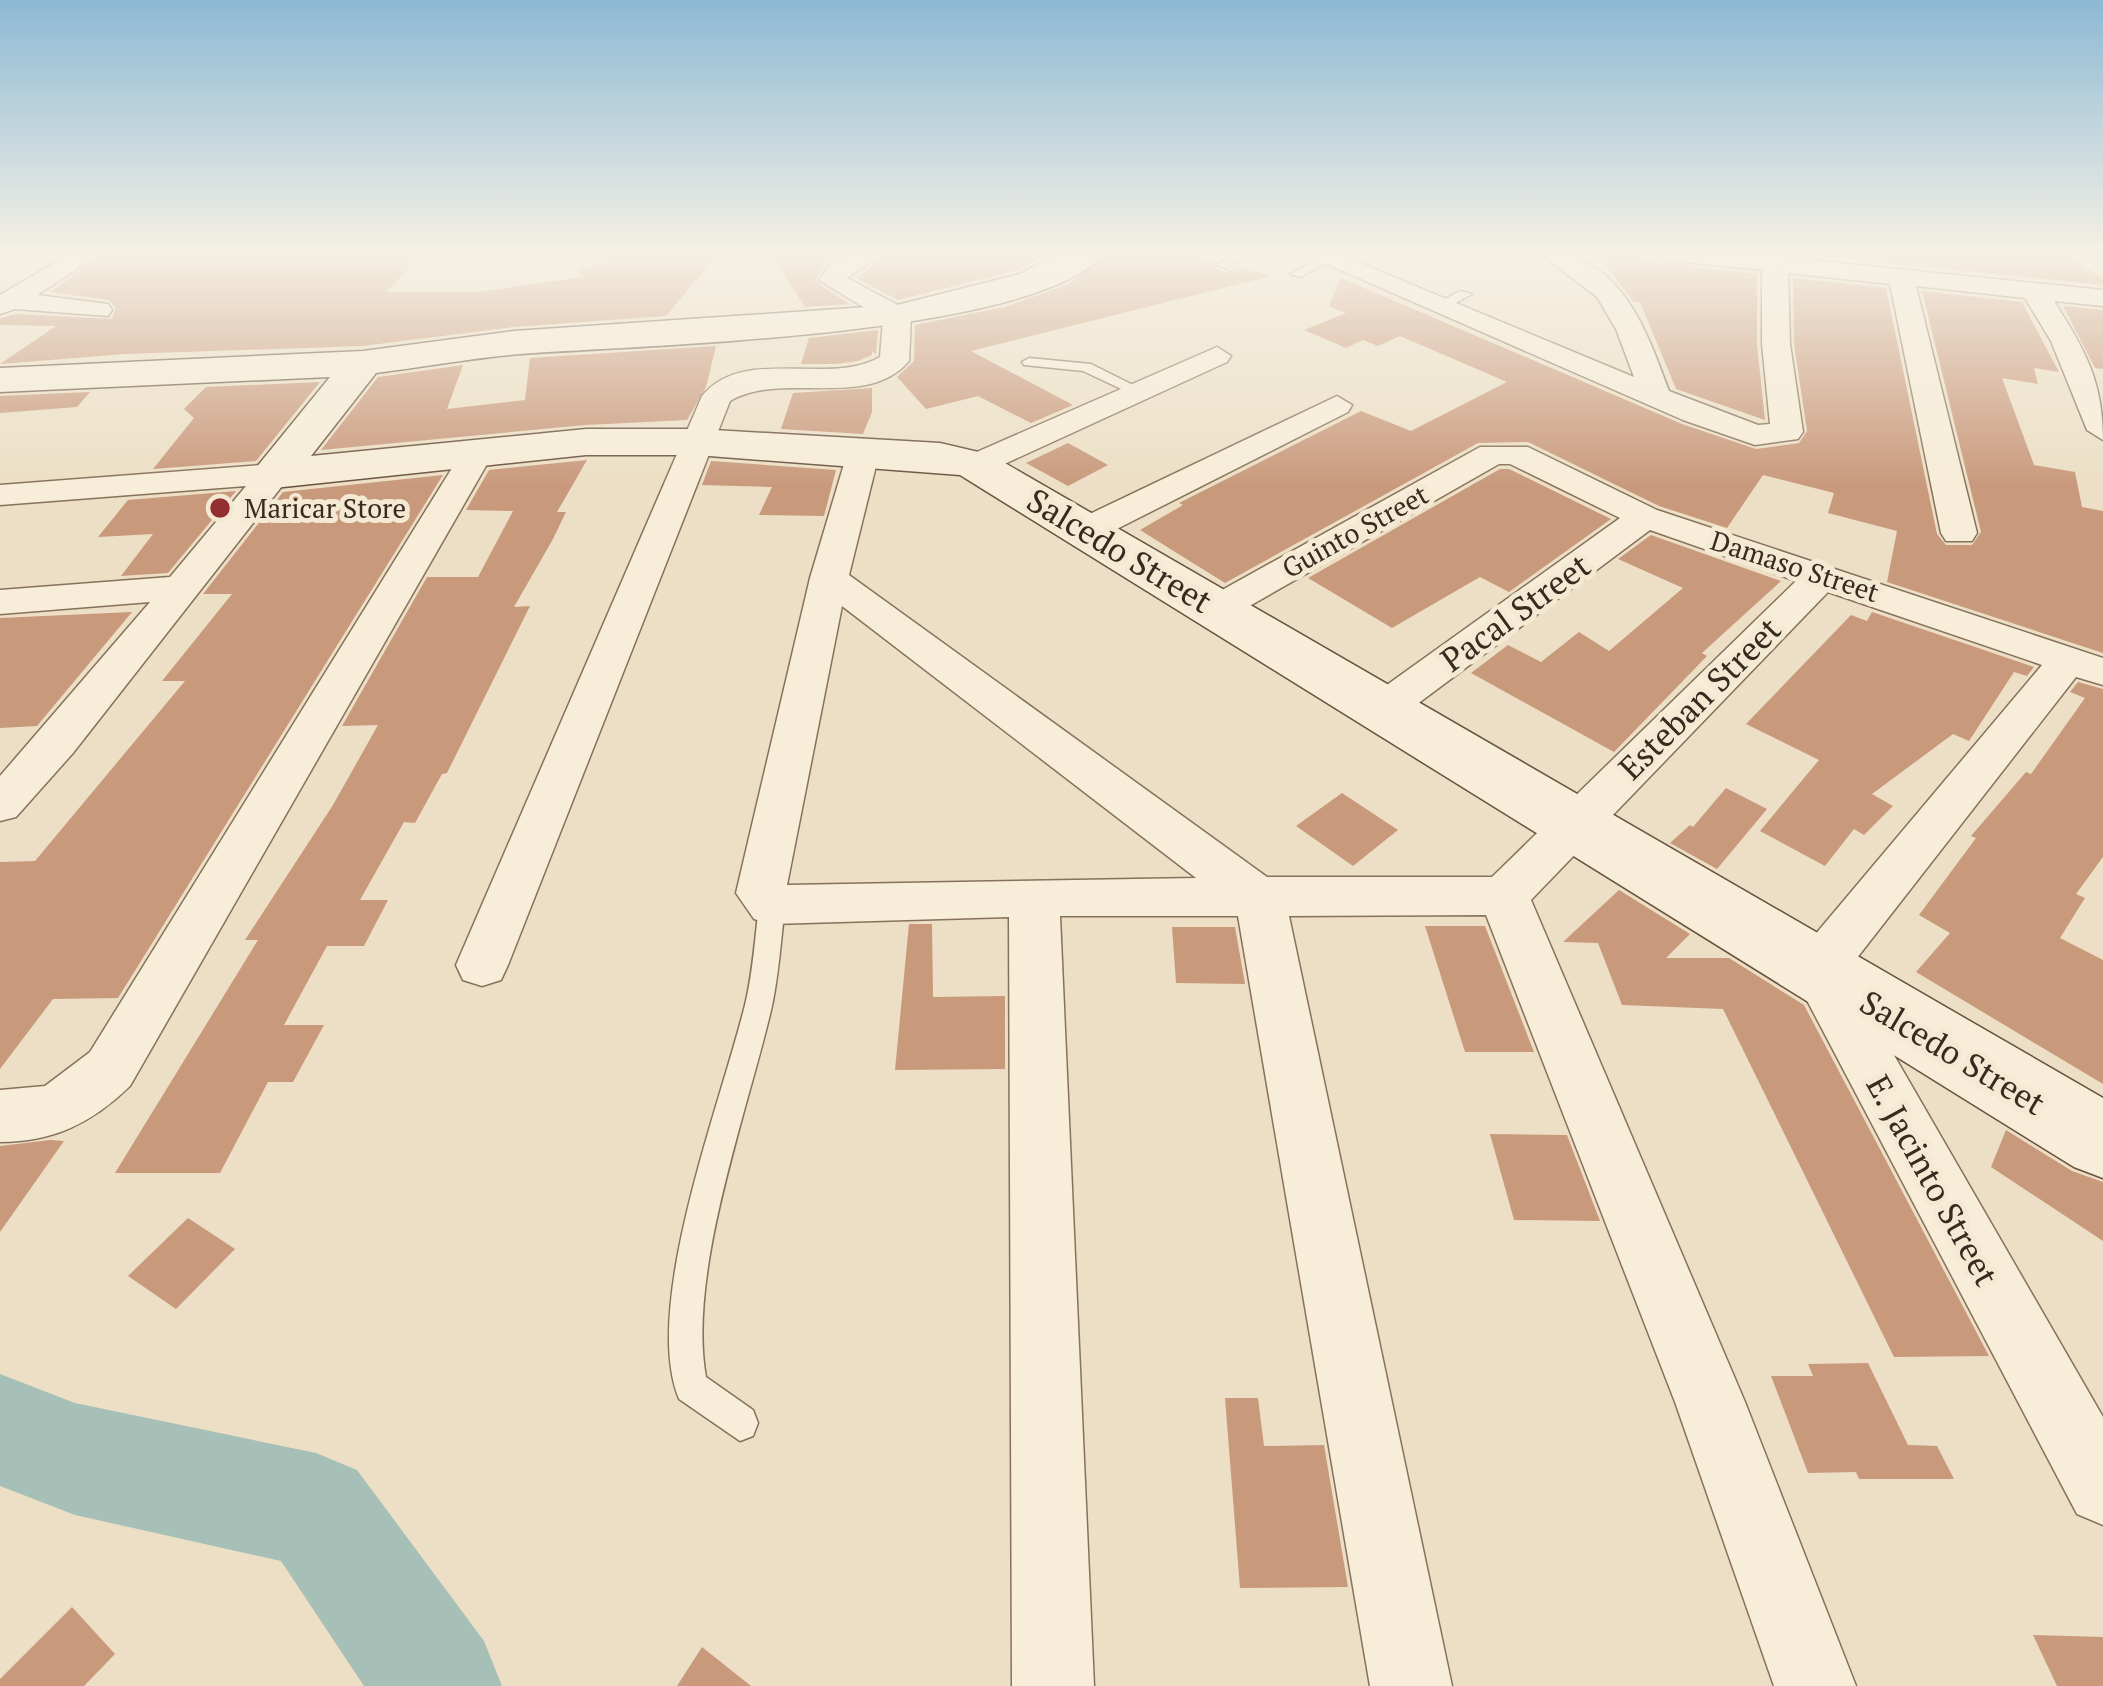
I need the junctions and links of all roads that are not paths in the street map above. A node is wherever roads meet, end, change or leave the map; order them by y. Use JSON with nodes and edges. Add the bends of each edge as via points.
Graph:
{"nodes":[{"id":1,"x":709,"y":330,"type":"edge"},
{"id":2,"x":895,"y":330,"type":"edge"},
{"id":3,"x":1517,"y":330,"type":"edge"},
{"id":4,"x":1633,"y":330,"type":"edge"},
{"id":5,"x":1777,"y":330,"type":"edge"},
{"id":6,"x":1920,"y":330,"type":"edge"},
{"id":7,"x":2058,"y":330,"type":"edge"},
{"id":8,"x":1096,"y":352,"type":"dead end"},
{"id":9,"x":1217,"y":356,"type":"dead end"},
{"id":10,"x":1029,"y":362,"type":"dead end"},
{"id":11,"x":363,"y":363,"type":"junction"},
{"id":12,"x":1086,"y":367,"type":"junction"},
{"id":13,"x":0,"y":380,"type":"edge"},
{"id":14,"x":1139,"y":392,"type":"junction"},
{"id":15,"x":1655,"y":394,"type":"junction"},
{"id":16,"x":1337,"y":405,"type":"dead end"},
{"id":17,"x":2103,"y":430,"type":"edge"},
{"id":18,"x":696,"y":442,"type":"junction"},
{"id":19,"x":478,"y":452,"type":"junction"},
{"id":20,"x":863,"y":454,"type":"junction"},
{"id":21,"x":1492,"y":454,"type":"joint"},
{"id":22,"x":975,"y":465,"type":"junction"},
{"id":23,"x":274,"y":475,"type":"junction"},
{"id":24,"x":0,"y":495,"type":"edge"},
{"id":25,"x":1645,"y":517,"type":"junction"},
{"id":26,"x":1088,"y":529,"type":"junction"},
{"id":27,"x":1959,"y":533,"type":"dead end"},
{"id":28,"x":1824,"y":574,"type":"junction"},
{"id":29,"x":829,"y":578,"type":"junction"},
{"id":30,"x":179,"y":589,"type":"junction"},
{"id":31,"x":0,"y":602,"type":"edge"},
{"id":32,"x":1218,"y":608,"type":"junction"},
{"id":33,"x":2086,"y":666,"type":"edge"},
{"id":34,"x":1385,"y":707,"type":"junction"},
{"id":35,"x":57,"y":743,"type":"junction"},
{"id":36,"x":0,"y":748,"type":"edge"},
{"id":37,"x":0,"y":805,"type":"edge"},
{"id":38,"x":1574,"y":822,"type":"junction"},
{"id":39,"x":1504,"y":896,"type":"junction"},
{"id":40,"x":1034,"y":897,"type":"junction"},
{"id":41,"x":1260,"y":899,"type":"junction"},
{"id":42,"x":772,"y":905,"type":"junction"},
{"id":43,"x":482,"y":964,"type":"dead end"},
{"id":44,"x":1817,"y":970,"type":"junction"},
{"id":45,"x":0,"y":1116,"type":"edge"},
{"id":46,"x":2103,"y":1142,"type":"edge"},
{"id":47,"x":740,"y":1423,"type":"dead end"},
{"id":48,"x":2082,"y":1427,"type":"edge"},
{"id":49,"x":2103,"y":1488,"type":"edge"},
{"id":50,"x":1053,"y":1686,"type":"edge"},
{"id":51,"x":1411,"y":1686,"type":"edge"},
{"id":52,"x":1815,"y":1686,"type":"edge"}],
"edges":[{"from":1,"to":11,"type":"street"},
{"from":2,"to":18,"type":"street","via":[[894,361],[884,369],[725,388]]},
{"from":3,"to":15,"type":"street"},
{"from":4,"to":15,"type":"street"},
{"from":5,"to":15,"type":"street","via":[[1787,433],[1755,435]]},
{"from":6,"to":27,"type":"street"},
{"from":7,"to":17,"type":"street"},
{"from":8,"to":12,"type":"lane"},
{"from":9,"to":14,"type":"street"},
{"from":10,"to":12,"type":"lane"},
{"from":11,"to":13,"type":"street"},
{"from":11,"to":23,"type":"street"},
{"from":12,"to":14,"type":"lane"},
{"from":14,"to":22,"type":"street"},
{"from":16,"to":26,"type":"street"},
{"from":18,"to":19,"type":"street","name":"Salcedo Street"},
{"from":18,"to":20,"type":"street","name":"Salcedo Street"},
{"from":18,"to":43,"type":"street"},
{"from":19,"to":23,"type":"street","name":"Salcedo Street"},
{"from":19,"to":45,"type":"street","via":[[110,1069],[43,1117]]},
{"from":20,"to":22,"type":"street","name":"Salcedo Street"},
{"from":20,"to":29,"type":"street"},
{"from":21,"to":25,"type":"street","name":"Damaso Street","via":[[1516,454]]},
{"from":21,"to":32,"type":"street","name":"Guinto Street"},
{"from":22,"to":26,"type":"street","name":"Salcedo Street"},
{"from":23,"to":24,"type":"street","name":"Salcedo Street"},
{"from":23,"to":30,"type":"street"},
{"from":25,"to":28,"type":"street","name":"Damaso Street"},
{"from":25,"to":34,"type":"street","name":"Pacal Street"},
{"from":26,"to":32,"type":"street","name":"Salcedo Street"},
{"from":28,"to":33,"type":"street","name":"Damaso Street"},
{"from":28,"to":38,"type":"street","name":"Esteban Street"},
{"from":29,"to":41,"type":"street"},
{"from":29,"to":42,"type":"street","via":[[762,885]]},
{"from":30,"to":31,"type":"street"},
{"from":30,"to":35,"type":"street"},
{"from":32,"to":34,"type":"street","name":"Salcedo Street"},
{"from":33,"to":44,"type":"street"},
{"from":34,"to":38,"type":"street","name":"Salcedo Street"},
{"from":35,"to":36,"type":"street"},
{"from":35,"to":37,"type":"street"},
{"from":38,"to":39,"type":"street","name":"Esteban Street"},
{"from":38,"to":44,"type":"street","name":"Salcedo Street"},
{"from":39,"to":41,"type":"street"},
{"from":39,"to":52,"type":"street","via":[[1710,1402]]},
{"from":40,"to":41,"type":"street"},
{"from":40,"to":42,"type":"street"},
{"from":40,"to":50,"type":"street"},
{"from":41,"to":51,"type":"street"},
{"from":42,"to":47,"type":"lane","via":[[759,1004],[682,1343],[691,1387]]},
{"from":44,"to":46,"type":"street","name":"Salcedo Street"},
{"from":44,"to":48,"type":"street","name":"E. Jacinto Street"},
{"from":48,"to":49,"type":"street","name":"E. Jacinto Street"}]}
